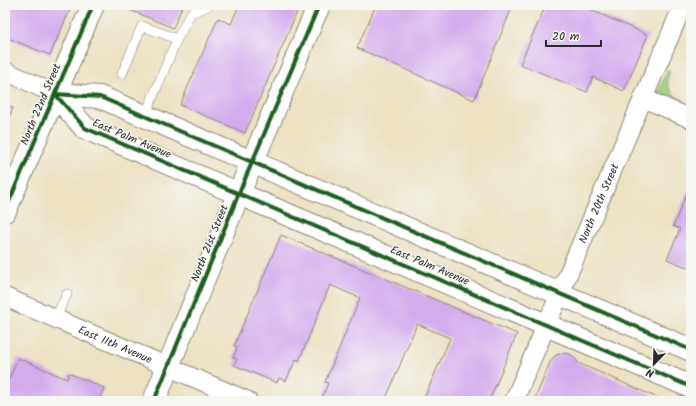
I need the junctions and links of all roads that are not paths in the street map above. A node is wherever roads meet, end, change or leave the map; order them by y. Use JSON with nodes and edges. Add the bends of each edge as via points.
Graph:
{"nodes":[{"id":1,"x":93,"y":5,"type":"edge"},
{"id":2,"x":208,"y":5,"type":"edge"},
{"id":3,"x":319,"y":5,"type":"edge"},
{"id":4,"x":683,"y":5,"type":"edge"},
{"id":5,"x":177,"y":39,"type":"junction"},
{"id":6,"x":5,"y":71,"type":"edge"},
{"id":7,"x":122,"y":74,"type":"dead end"},
{"id":8,"x":55,"y":94,"type":"junction"},
{"id":9,"x":643,"y":98,"type":"junction"},
{"id":10,"x":145,"y":116,"type":"junction"},
{"id":11,"x":691,"y":119,"type":"edge"},
{"id":12,"x":252,"y":162,"type":"junction"},
{"id":13,"x":239,"y":193,"type":"junction"},
{"id":14,"x":5,"y":210,"type":"edge"},
{"id":15,"x":67,"y":294,"type":"dead end"},
{"id":16,"x":560,"y":294,"type":"junction"},
{"id":17,"x":5,"y":297,"type":"edge"},
{"id":18,"x":55,"y":318,"type":"junction"},
{"id":19,"x":547,"y":325,"type":"junction"},
{"id":20,"x":691,"y":350,"type":"edge"},
{"id":21,"x":168,"y":367,"type":"junction"},
{"id":22,"x":691,"y":387,"type":"edge"},
{"id":23,"x":154,"y":401,"type":"edge"},
{"id":24,"x":248,"y":401,"type":"edge"},
{"id":25,"x":514,"y":401,"type":"edge"}],
"edges":[{"from":1,"to":8,"type":"street","name":"North 22nd Street"},
{"from":2,"to":5,"type":"lane","via":[[191,13]]},
{"from":3,"to":12,"type":"street","name":"North 21st Street"},
{"from":4,"to":9,"type":"street","name":"North 20th Street"},
{"from":5,"to":7,"type":"lane","via":[[142,26]]},
{"from":5,"to":10,"type":"lane"},
{"from":6,"to":8,"type":"street"},
{"from":8,"to":10,"type":"street","via":[[100,97]]},
{"from":8,"to":13,"type":"street","name":"East Palm Avenue","via":[[85,128]]},
{"from":8,"to":14,"type":"street","name":"North 22nd Street"},
{"from":9,"to":11,"type":"street"},
{"from":9,"to":16,"type":"street","name":"North 20th Street"},
{"from":10,"to":12,"type":"street"},
{"from":12,"to":13,"type":"street","name":"North 21st Street"},
{"from":12,"to":16,"type":"street"},
{"from":13,"to":19,"type":"street","name":"East Palm Avenue"},
{"from":13,"to":21,"type":"street","name":"North 21st Street"},
{"from":15,"to":18,"type":"lane"},
{"from":16,"to":19,"type":"street","name":"North 20th Street"},
{"from":16,"to":20,"type":"street"},
{"from":17,"to":18,"type":"street","name":"East 11th Avenue"},
{"from":18,"to":21,"type":"street","name":"East 11th Avenue"},
{"from":19,"to":22,"type":"street","name":"East Palm Avenue"},
{"from":19,"to":25,"type":"street","name":"North 20th Street"},
{"from":21,"to":23,"type":"street","name":"North 21st Street"},
{"from":21,"to":24,"type":"street","name":"East 11th Avenue"}]}
